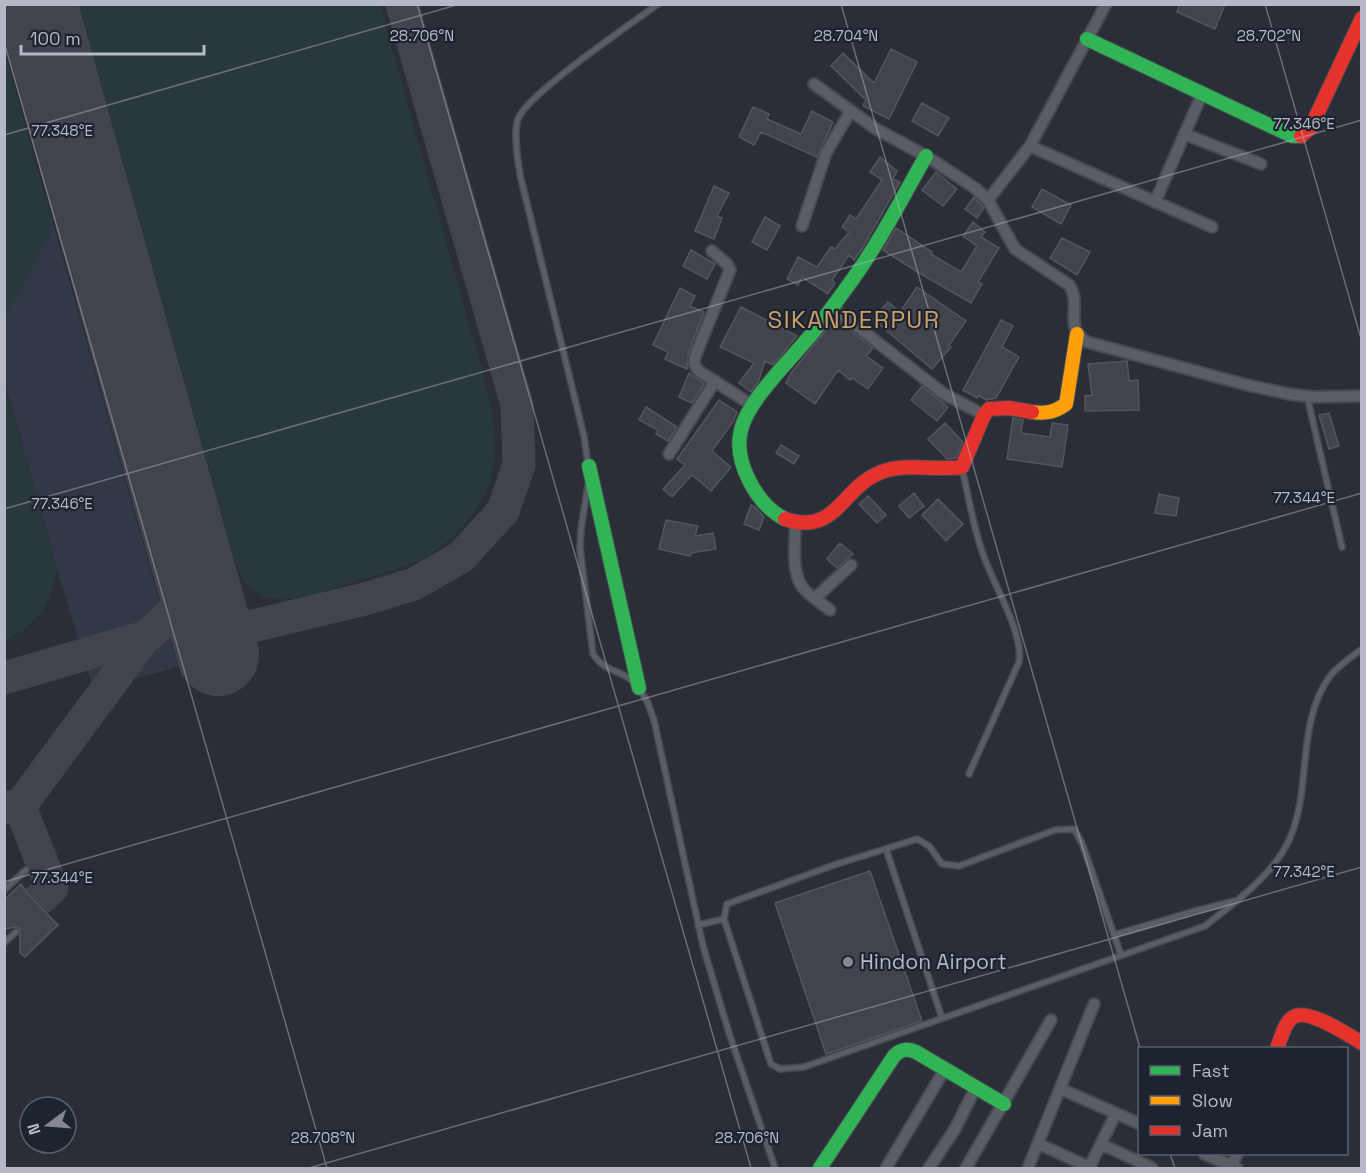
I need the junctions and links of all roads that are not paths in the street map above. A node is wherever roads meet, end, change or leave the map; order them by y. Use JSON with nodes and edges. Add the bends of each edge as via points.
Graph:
{"nodes":[{"id":1,"x":658,"y":4,"type":"edge"},
{"id":2,"x":1106,"y":4,"type":"edge"},
{"id":3,"x":1362,"y":18,"type":"edge"},
{"id":4,"x":1087,"y":39,"type":"junction"},
{"id":5,"x":814,"y":84,"type":"dead end"},
{"id":6,"x":1202,"y":94,"type":"junction"},
{"id":7,"x":850,"y":112,"type":"junction"},
{"id":8,"x":1184,"y":134,"type":"junction"},
{"id":9,"x":1030,"y":146,"type":"junction"},
{"id":10,"x":926,"y":156,"type":"junction"},
{"id":11,"x":1261,"y":164,"type":"dead end"},
{"id":12,"x":988,"y":200,"type":"junction"},
{"id":13,"x":1155,"y":201,"type":"junction"},
{"id":14,"x":802,"y":226,"type":"dead end"},
{"id":15,"x":1212,"y":227,"type":"dead end"},
{"id":16,"x":712,"y":251,"type":"dead end"},
{"id":17,"x":832,"y":307,"type":"junction"},
{"id":18,"x":1077,"y":334,"type":"junction"},
{"id":19,"x":715,"y":381,"type":"junction"},
{"id":20,"x":1307,"y":396,"type":"junction"},
{"id":21,"x":1362,"y":396,"type":"edge"},
{"id":22,"x":752,"y":405,"type":"junction"},
{"id":23,"x":984,"y":415,"type":"junction"},
{"id":24,"x":669,"y":454,"type":"dead end"},
{"id":25,"x":589,"y":466,"type":"junction"},
{"id":26,"x":962,"y":467,"type":"junction"},
{"id":27,"x":795,"y":523,"type":"junction"},
{"id":28,"x":1342,"y":547,"type":"dead end"},
{"id":29,"x":851,"y":565,"type":"dead end"},
{"id":30,"x":815,"y":598,"type":"junction"},
{"id":31,"x":830,"y":610,"type":"dead end"},
{"id":32,"x":1362,"y":649,"type":"edge"},
{"id":33,"x":639,"y":688,"type":"junction"},
{"id":34,"x":969,"y":774,"type":"dead end"},
{"id":35,"x":886,"y":849,"type":"junction"},
{"id":36,"x":26,"y":870,"type":"dead end"},
{"id":37,"x":4,"y":890,"type":"edge"},
{"id":38,"x":1236,"y":901,"type":"junction"},
{"id":39,"x":724,"y":919,"type":"junction"},
{"id":40,"x":698,"y":925,"type":"junction"},
{"id":41,"x":16,"y":932,"type":"dead end"},
{"id":42,"x":1114,"y":935,"type":"junction"},
{"id":43,"x":4,"y":943,"type":"edge"},
{"id":44,"x":1121,"y":955,"type":"junction"},
{"id":45,"x":1094,"y":1004,"type":"dead end"},
{"id":46,"x":942,"y":1018,"type":"junction"},
{"id":47,"x":1051,"y":1020,"type":"dead end"},
{"id":48,"x":1362,"y":1043,"type":"edge"},
{"id":49,"x":1277,"y":1047,"type":"edge"},
{"id":50,"x":945,"y":1069,"type":"junction"},
{"id":51,"x":976,"y":1087,"type":"junction"},
{"id":52,"x":1061,"y":1089,"type":"junction"},
{"id":53,"x":1004,"y":1104,"type":"junction"},
{"id":54,"x":1116,"y":1113,"type":"junction"},
{"id":55,"x":1138,"y":1123,"type":"edge"},
{"id":56,"x":1101,"y":1143,"type":"junction"},
{"id":57,"x":1039,"y":1144,"type":"junction"},
{"id":58,"x":1206,"y":1155,"type":"edge"},
{"id":59,"x":775,"y":1168,"type":"edge"},
{"id":60,"x":820,"y":1168,"type":"edge"},
{"id":61,"x":886,"y":1168,"type":"edge"},
{"id":62,"x":929,"y":1168,"type":"edge"},
{"id":63,"x":966,"y":1168,"type":"edge"},
{"id":64,"x":1028,"y":1168,"type":"edge"},
{"id":65,"x":1090,"y":1168,"type":"edge"},
{"id":66,"x":1152,"y":1168,"type":"edge"},
{"id":67,"x":1234,"y":1168,"type":"edge"}],
"edges":[{"from":1,"to":25,"type":"lane","via":[[537,95],[518,118],[516,147],[521,179]]},
{"from":2,"to":4,"type":"street"},
{"from":3,"to":6,"type":"street","via":[[1308,133],[1300,137]]},
{"from":4,"to":6,"type":"street"},
{"from":4,"to":9,"type":"street"},
{"from":5,"to":7,"type":"street"},
{"from":6,"to":8,"type":"street"},
{"from":7,"to":10,"type":"street"},
{"from":7,"to":14,"type":"street","via":[[826,153]]},
{"from":8,"to":11,"type":"street"},
{"from":8,"to":13,"type":"street"},
{"from":9,"to":12,"type":"street"},
{"from":9,"to":13,"type":"street"},
{"from":10,"to":12,"type":"street"},
{"from":10,"to":17,"type":"street","via":[[882,237]]},
{"from":12,"to":18,"type":"street","via":[[1015,249],[1073,291],[1073,324]]},
{"from":13,"to":15,"type":"street"},
{"from":16,"to":19,"type":"street","via":[[730,270],[694,361],[700,372]]},
{"from":17,"to":22,"type":"street"},
{"from":17,"to":23,"type":"street","via":[[944,394]]},
{"from":18,"to":20,"type":"street","via":[[1094,345],[1247,385]]},
{"from":18,"to":23,"type":"street","via":[[1069,396],[1061,409],[1044,413],[996,407]]},
{"from":19,"to":22,"type":"street"},
{"from":19,"to":24,"type":"street"},
{"from":20,"to":21,"type":"street"},
{"from":20,"to":28,"type":"lane"},
{"from":22,"to":27,"type":"street","via":[[739,434],[742,463],[755,491],[773,514]]},
{"from":23,"to":26,"type":"street"},
{"from":25,"to":33,"type":"street"},
{"from":25,"to":33,"type":"lane","via":[[580,548],[591,641],[600,664],[629,678]]},
{"from":26,"to":27,"type":"street","via":[[885,470],[824,519]]},
{"from":26,"to":34,"type":"lane","via":[[981,551],[1017,633],[1021,653]]},
{"from":27,"to":30,"type":"street","via":[[800,584]]},
{"from":29,"to":30,"type":"street"},
{"from":30,"to":31,"type":"street"},
{"from":32,"to":38,"type":"lane","via":[[1331,675],[1321,693],[1311,723],[1301,803],[1290,840],[1270,869]]},
{"from":33,"to":40,"type":"lane","via":[[654,720]]},
{"from":35,"to":39,"type":"lane","via":[[727,904]]},
{"from":35,"to":42,"type":"lane","via":[[917,839],[929,846],[942,864],[959,866],[1055,830],[1074,829]]},
{"from":35,"to":46,"type":"lane"},
{"from":36,"to":37,"type":"lane"},
{"from":38,"to":42,"type":"lane"},
{"from":38,"to":44,"type":"lane","via":[[1205,926]]},
{"from":39,"to":40,"type":"lane"},
{"from":39,"to":46,"type":"lane","via":[[771,1064],[780,1069],[804,1067]]},
{"from":40,"to":59,"type":"lane","via":[[729,1033]]},
{"from":41,"to":43,"type":"lane"},
{"from":42,"to":44,"type":"lane"},
{"from":44,"to":46,"type":"lane"},
{"from":45,"to":52,"type":"street"},
{"from":47,"to":53,"type":"street"},
{"from":48,"to":49,"type":"street","via":[[1310,1015],[1300,1014],[1292,1018]]},
{"from":50,"to":51,"type":"street"},
{"from":50,"to":60,"type":"street","via":[[909,1048],[898,1052]]},
{"from":50,"to":61,"type":"street"},
{"from":51,"to":53,"type":"street"},
{"from":51,"to":62,"type":"street"},
{"from":52,"to":54,"type":"street"},
{"from":52,"to":57,"type":"street"},
{"from":53,"to":63,"type":"street"},
{"from":54,"to":55,"type":"street"},
{"from":54,"to":56,"type":"street"},
{"from":56,"to":65,"type":"street"},
{"from":56,"to":66,"type":"street"},
{"from":57,"to":64,"type":"street"},
{"from":57,"to":65,"type":"street"},
{"from":58,"to":67,"type":"street"}]}
